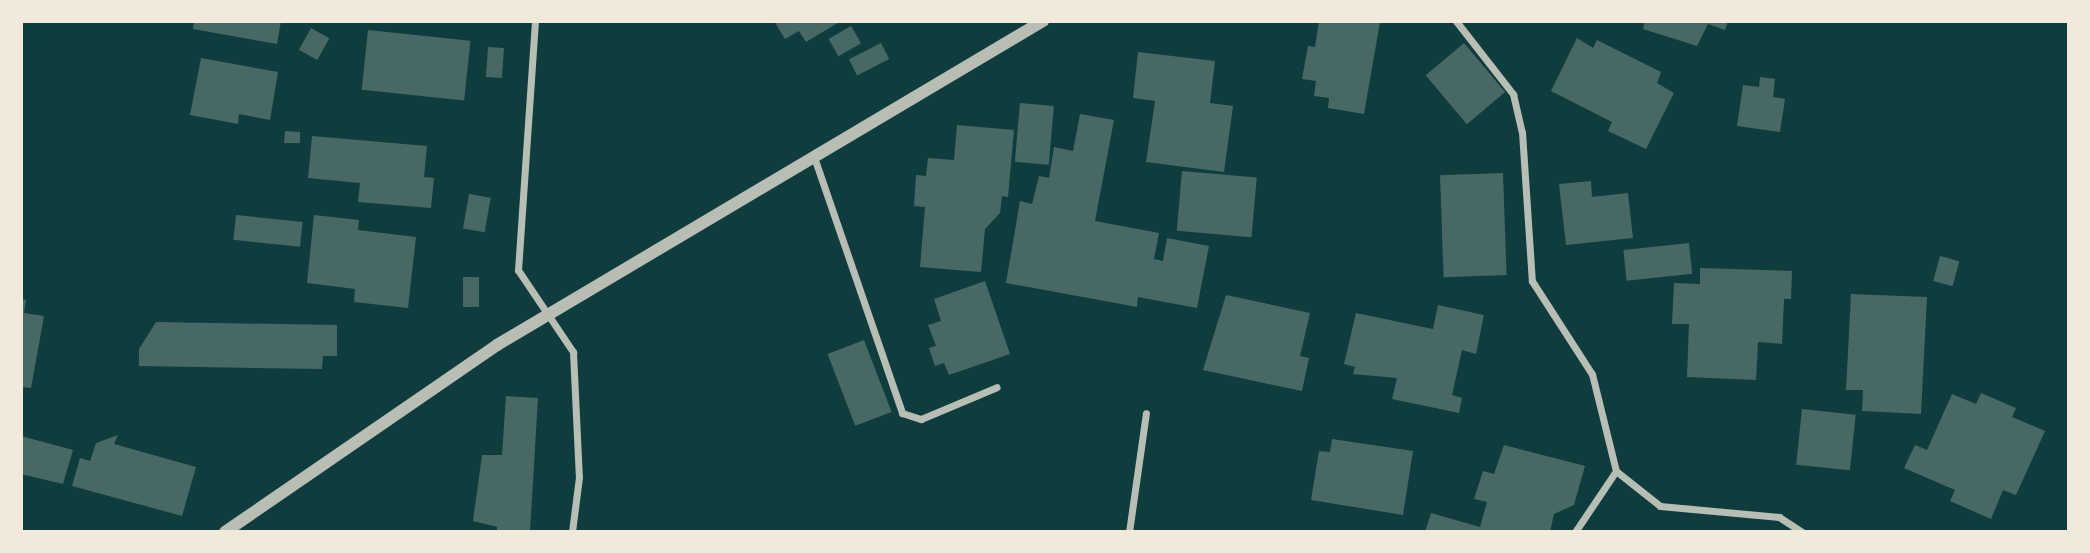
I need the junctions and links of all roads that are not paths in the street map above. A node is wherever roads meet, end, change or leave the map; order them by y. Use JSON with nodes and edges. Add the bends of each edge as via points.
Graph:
{"nodes":[{"id":1,"x":535,"y":21,"type":"edge"},
{"id":2,"x":1043,"y":21,"type":"edge"},
{"id":3,"x":1456,"y":21,"type":"edge"},
{"id":4,"x":814,"y":156,"type":"junction"},
{"id":5,"x":548,"y":314,"type":"junction"},
{"id":6,"x":997,"y":387,"type":"dead end"},
{"id":7,"x":1146,"y":413,"type":"dead end"},
{"id":8,"x":1616,"y":471,"type":"junction"},
{"id":9,"x":225,"y":532,"type":"edge"},
{"id":10,"x":572,"y":532,"type":"edge"},
{"id":11,"x":1129,"y":532,"type":"edge"},
{"id":12,"x":1575,"y":532,"type":"edge"},
{"id":13,"x":1802,"y":532,"type":"edge"}],
"edges":[{"from":1,"to":5,"type":"street","via":[[518,270]]},
{"from":2,"to":4,"type":"street"},
{"from":3,"to":8,"type":"street","via":[[1513,94],[1522,132],[1532,281],[1592,374]]},
{"from":4,"to":5,"type":"street"},
{"from":4,"to":6,"type":"street","via":[[902,413],[921,419]]},
{"from":5,"to":9,"type":"street"},
{"from":5,"to":10,"type":"street","via":[[573,352],[579,477]]},
{"from":7,"to":11,"type":"street"},
{"from":8,"to":12,"type":"street"},
{"from":8,"to":13,"type":"street","via":[[1660,506],[1779,517]]}]}
